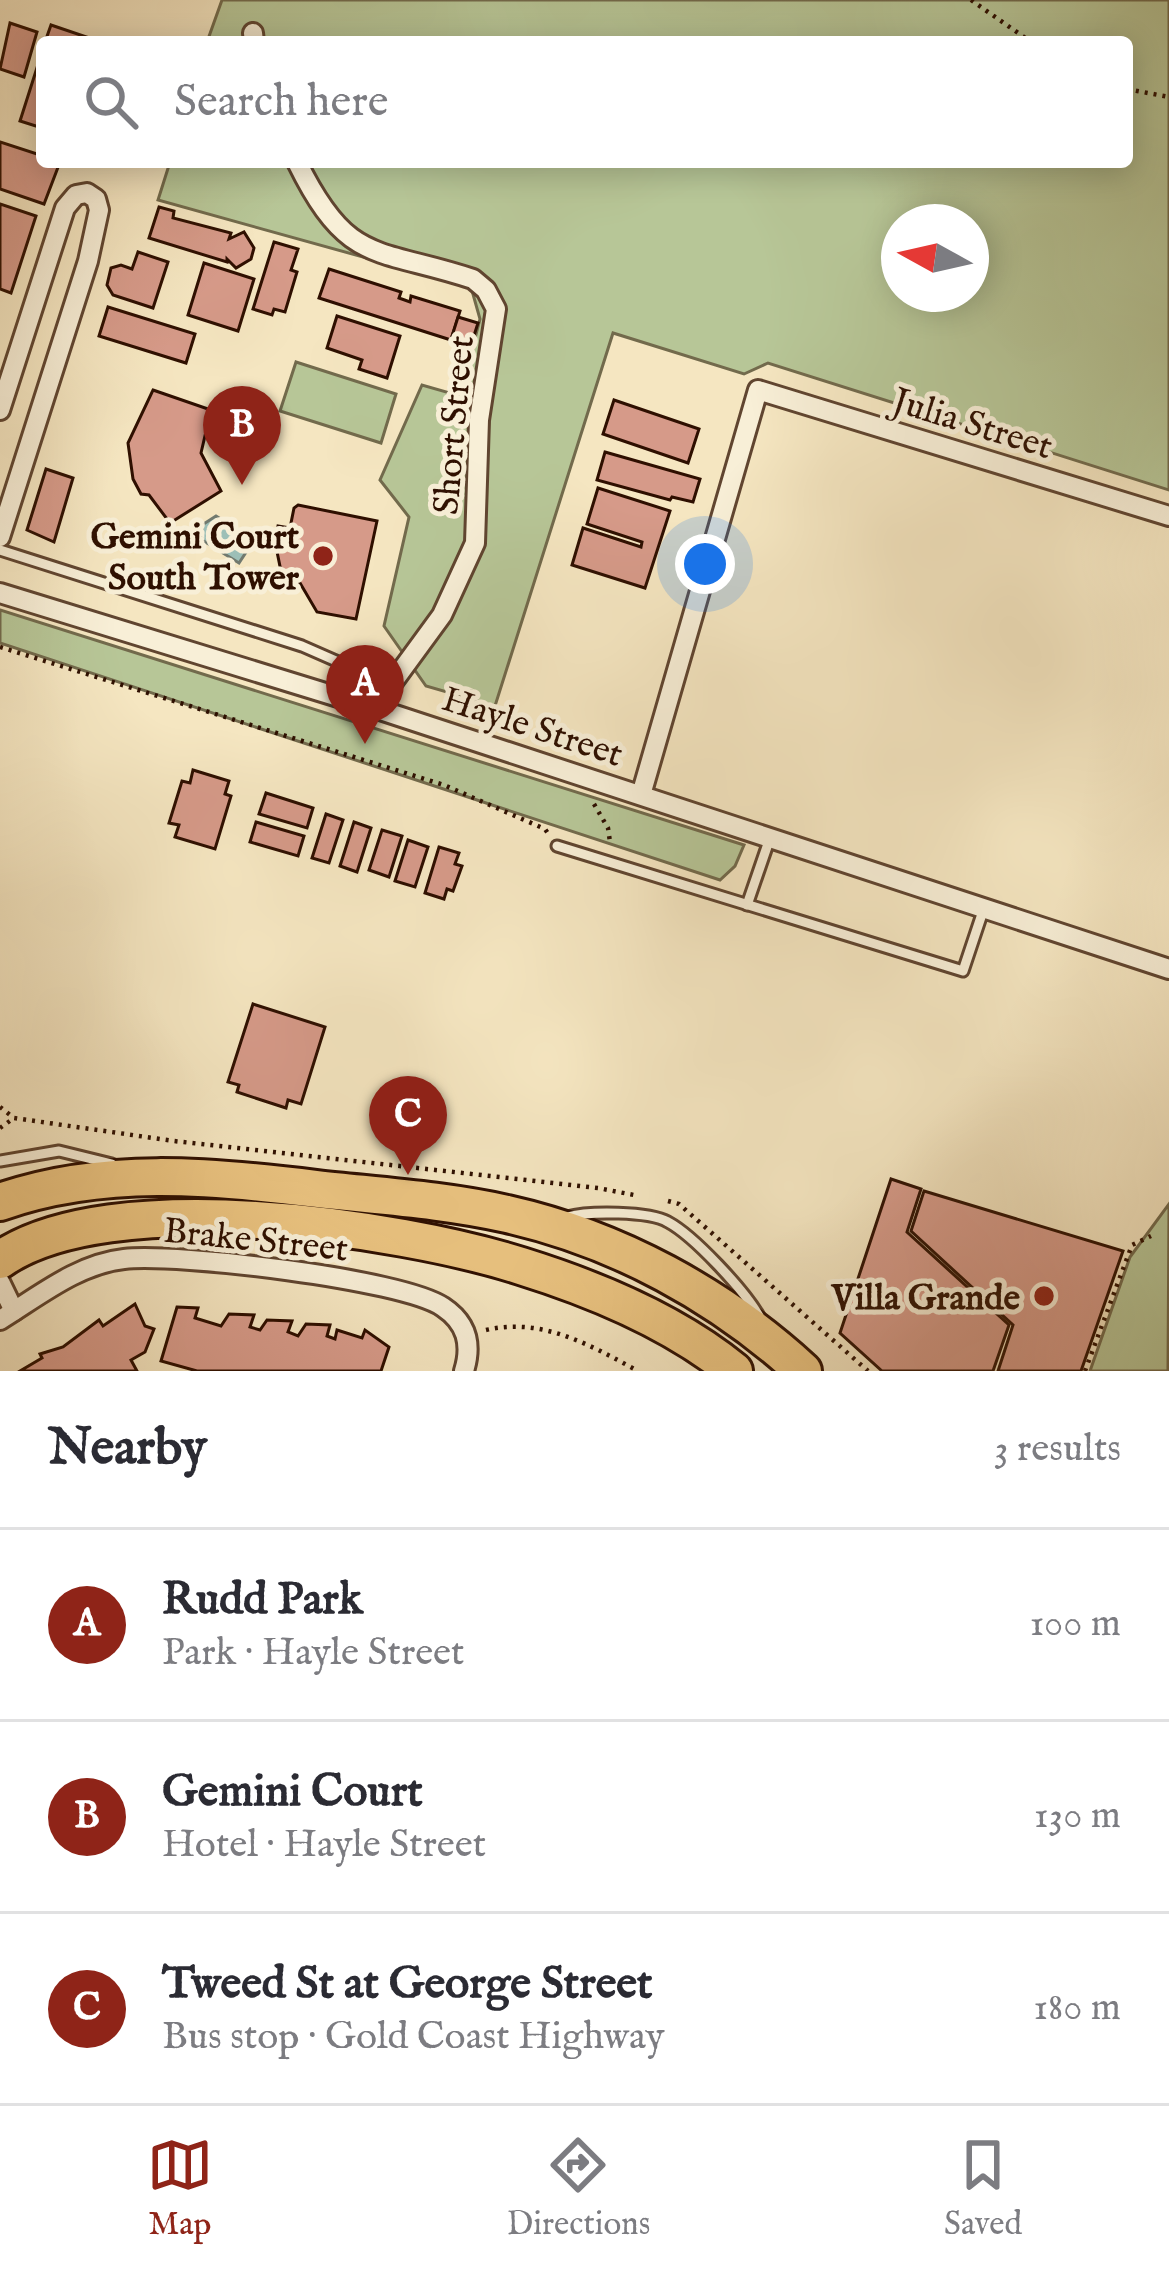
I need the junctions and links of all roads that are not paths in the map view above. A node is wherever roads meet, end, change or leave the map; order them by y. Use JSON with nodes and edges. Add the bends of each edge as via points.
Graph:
{"nodes":[{"id":1,"x":300,"y":168,"type":"edge"},
{"id":2,"x":0,"y":410,"type":"edge"},
{"id":3,"x":1169,"y":516,"type":"edge"},
{"id":4,"x":0,"y":537,"type":"edge"},
{"id":5,"x":0,"y":550,"type":"edge"},
{"id":6,"x":0,"y":592,"type":"edge"},
{"id":7,"x":393,"y":686,"type":"junction"},
{"id":8,"x":374,"y":708,"type":"junction"},
{"id":9,"x":641,"y":795,"type":"junction"},
{"id":10,"x":770,"y":838,"type":"junction"},
{"id":11,"x":557,"y":846,"type":"road end"},
{"id":12,"x":747,"y":904,"type":"junction"},
{"id":13,"x":983,"y":908,"type":"junction"},
{"id":14,"x":1169,"y":969,"type":"edge"},
{"id":15,"x":0,"y":1161,"type":"edge"},
{"id":16,"x":160,"y":1178,"type":"junction"},
{"id":17,"x":0,"y":1202,"type":"edge"},
{"id":18,"x":0,"y":1260,"type":"edge"},
{"id":19,"x":0,"y":1282,"type":"edge"},
{"id":20,"x":7,"y":1315,"type":"edge"},
{"id":21,"x":789,"y":1359,"type":"edge"},
{"id":22,"x":464,"y":1371,"type":"edge"},
{"id":23,"x":734,"y":1371,"type":"edge"}],
"edges":[{"from":1,"to":7,"type":"street","name":"Short Street","via":[[341,233],[373,252],[473,279],[496,309],[479,419],[475,543],[442,615]]},
{"from":2,"to":4,"type":"street","via":[[65,208],[79,193],[91,195],[99,214],[88,261]]},
{"from":3,"to":9,"type":"street","name":"Julia Street","via":[[758,391]]},
{"from":5,"to":7,"type":"lane","via":[[302,646]]},
{"from":6,"to":8,"type":"street","name":"Hayle Street"},
{"from":7,"to":8,"type":"street","name":"Short Street"},
{"from":8,"to":9,"type":"street","name":"Hayle Street"},
{"from":9,"to":10,"type":"street","name":"Hayle Street"},
{"from":10,"to":12,"type":"lane"},
{"from":10,"to":13,"type":"street","name":"Hayle Street"},
{"from":11,"to":12,"type":"lane"},
{"from":12,"to":13,"type":"lane","via":[[963,971]]},
{"from":13,"to":14,"type":"street","name":"Hayle Street"},
{"from":15,"to":16,"type":"lane","via":[[59,1151]]},
{"from":16,"to":17,"type":"highway","via":[[56,1185]]},
{"from":16,"to":21,"type":"highway","via":[[467,1206],[544,1223],[682,1282]]},
{"from":18,"to":23,"type":"highway","via":[[67,1231],[165,1217],[424,1243],[518,1264],[615,1301]]},
{"from":19,"to":20,"type":"street"},
{"from":20,"to":22,"type":"street","name":"Brake Street","via":[[100,1264],[199,1261],[388,1288],[442,1305],[466,1334]]}]}
